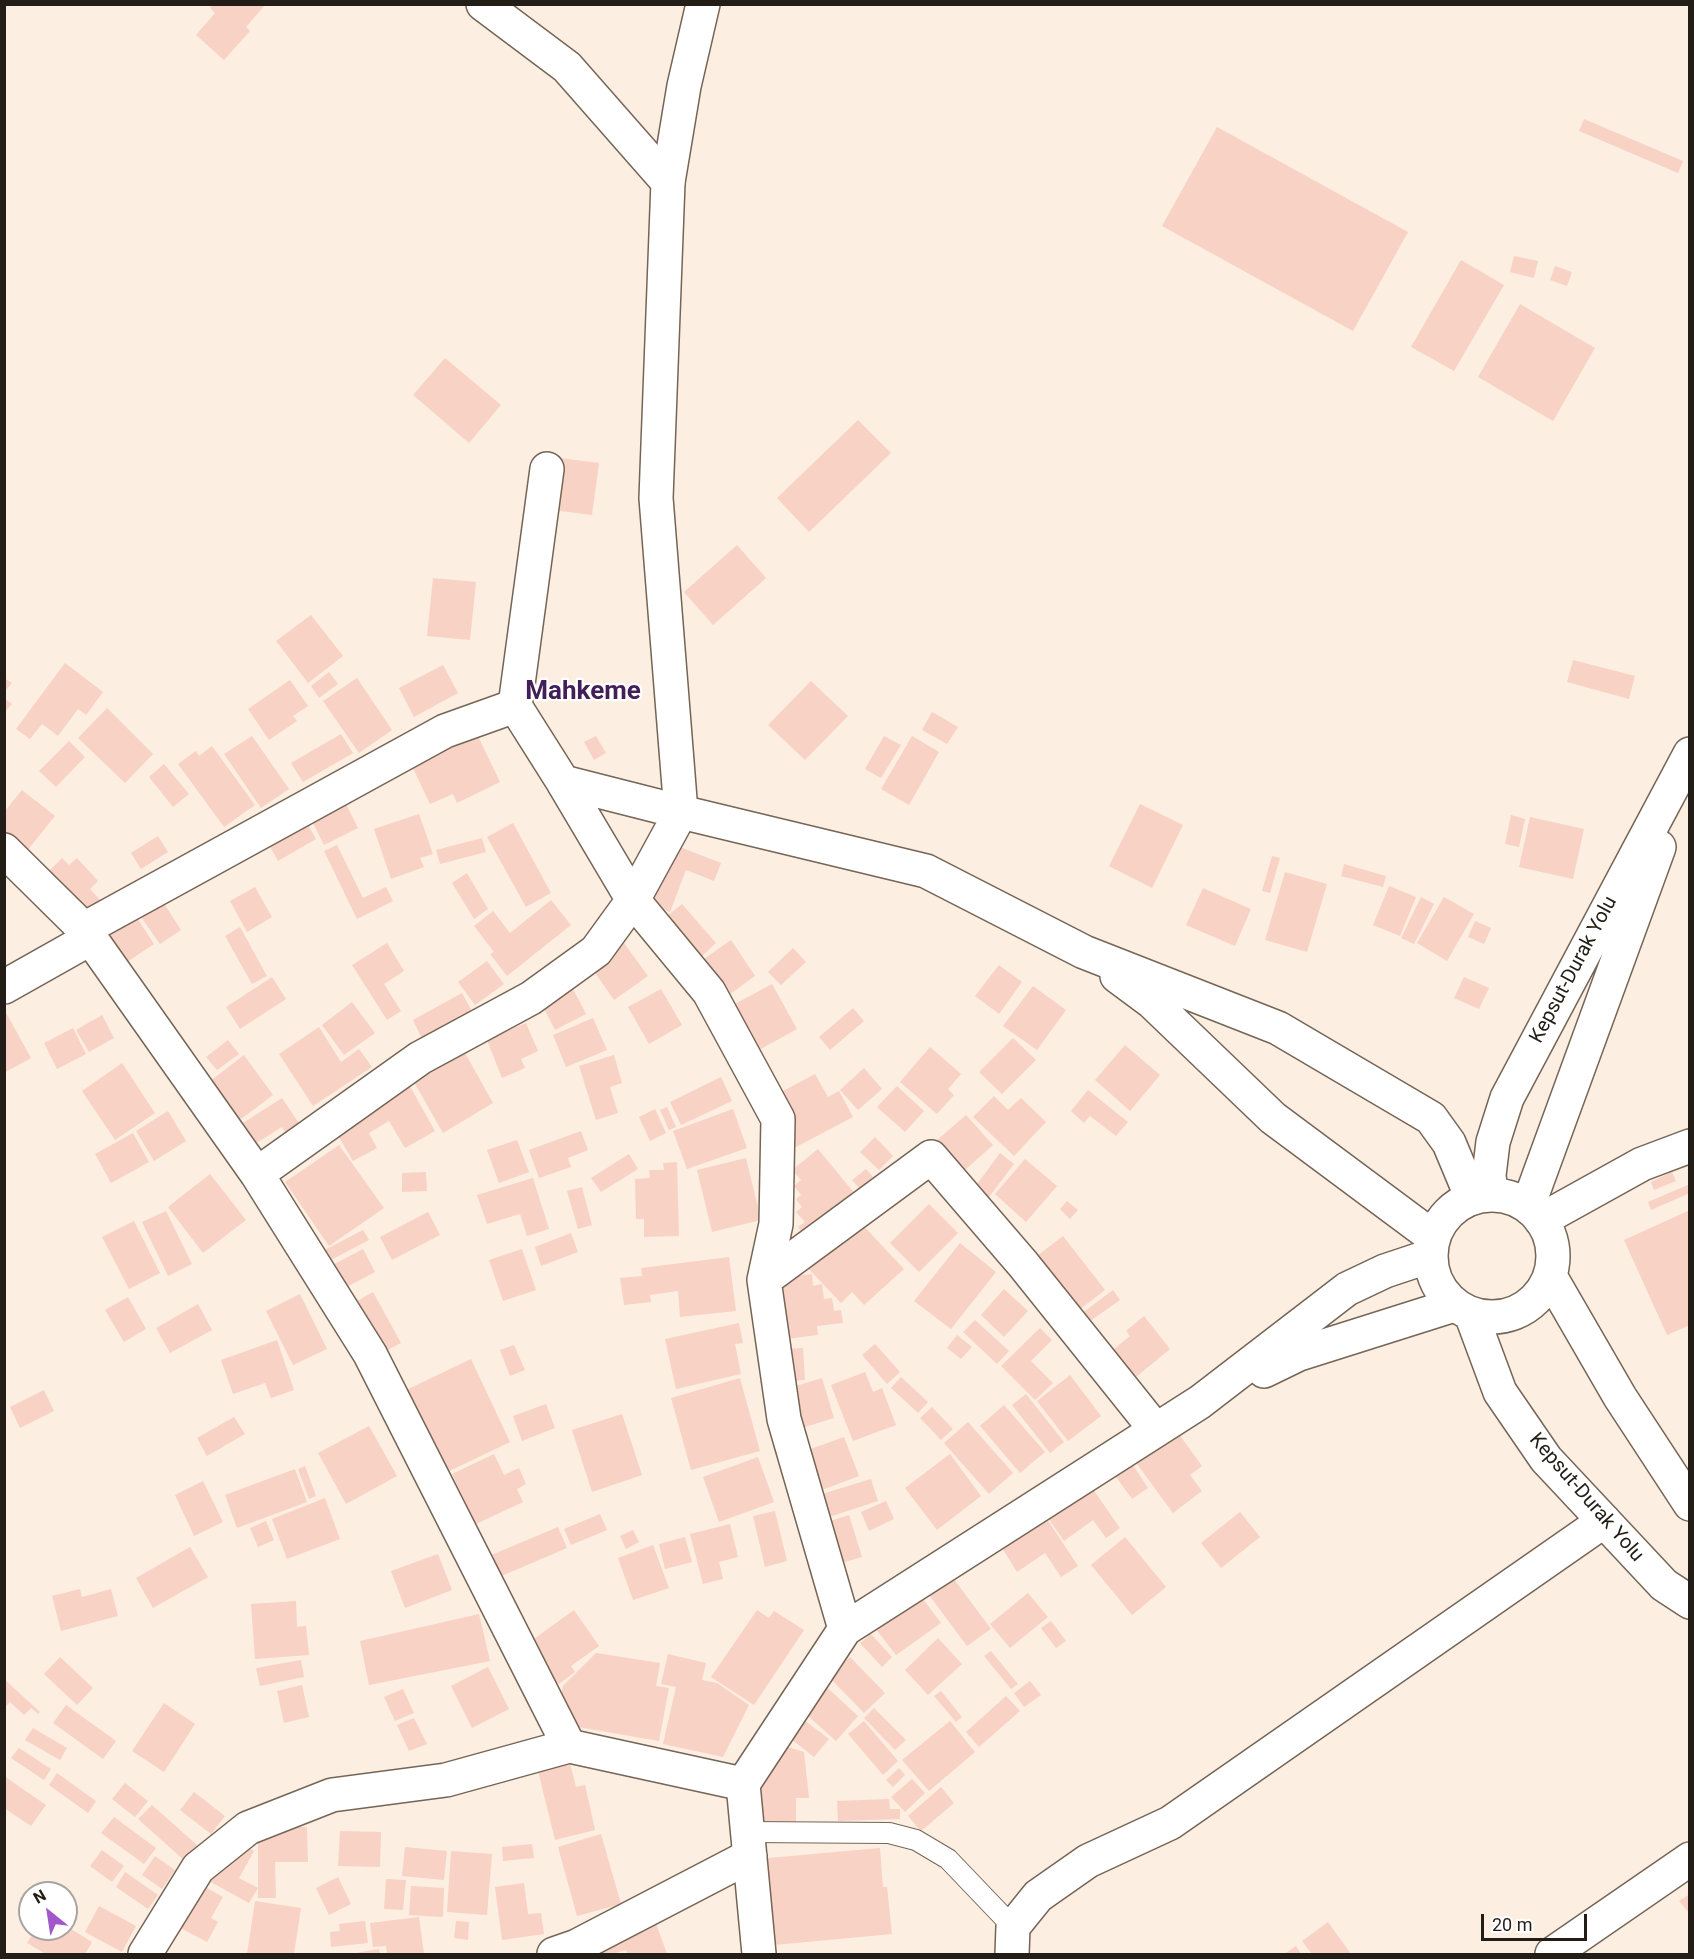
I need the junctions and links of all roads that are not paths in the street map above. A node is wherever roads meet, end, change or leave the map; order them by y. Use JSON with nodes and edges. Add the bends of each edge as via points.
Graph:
{"nodes":[{"id":1,"x":483,"y":4,"type":"edge"},
{"id":2,"x":703,"y":4,"type":"edge"},
{"id":3,"x":668,"y":182,"type":"junction"},
{"id":4,"x":547,"y":469,"type":"dead end"},
{"id":5,"x":516,"y":706,"type":"junction"},
{"id":6,"x":1689,"y":756,"type":"edge"},
{"id":7,"x":563,"y":782,"type":"junction"},
{"id":8,"x":681,"y":812,"type":"junction"},
{"id":9,"x":4,"y":850,"type":"edge"},
{"id":10,"x":633,"y":900,"type":"junction"},
{"id":11,"x":88,"y":934,"type":"junction"},
{"id":12,"x":1084,"y":952,"type":"junction"},
{"id":13,"x":4,"y":987,"type":"edge"},
{"id":14,"x":1689,"y":1146,"type":"edge"},
{"id":15,"x":257,"y":1174,"type":"junction"},
{"id":16,"x":1481,"y":1197,"type":"junction"},
{"id":17,"x":1535,"y":1213,"type":"junction"},
{"id":18,"x":1432,"y":1246,"type":"junction"},
{"id":19,"x":1550,"y":1276,"type":"junction"},
{"id":20,"x":764,"y":1280,"type":"junction"},
{"id":21,"x":1463,"y":1309,"type":"junction"},
{"id":22,"x":1200,"y":1402,"type":"junction"},
{"id":23,"x":1156,"y":1430,"type":"junction"},
{"id":24,"x":1689,"y":1504,"type":"edge"},
{"id":25,"x":1604,"y":1521,"type":"junction"},
{"id":26,"x":1689,"y":1602,"type":"edge"},
{"id":27,"x":845,"y":1629,"type":"junction"},
{"id":28,"x":569,"y":1746,"type":"junction"},
{"id":29,"x":743,"y":1784,"type":"junction"},
{"id":30,"x":749,"y":1844,"type":"junction"},
{"id":31,"x":1689,"y":1859,"type":"edge"},
{"id":32,"x":1013,"y":1941,"type":"edge"},
{"id":33,"x":145,"y":1954,"type":"edge"},
{"id":34,"x":555,"y":1954,"type":"edge"},
{"id":35,"x":759,"y":1954,"type":"edge"},
{"id":36,"x":1551,"y":1954,"type":"edge"}],
"edges":[{"from":1,"to":3,"type":"street","via":[[567,67]]},
{"from":2,"to":3,"type":"street"},
{"from":3,"to":8,"type":"street","via":[[656,498]]},
{"from":4,"to":5,"type":"street"},
{"from":5,"to":7,"type":"street"},
{"from":5,"to":11,"type":"street","via":[[446,731]]},
{"from":6,"to":16,"type":"street","name":"Kepsut-Durak Yolu","via":[[1507,1098]]},
{"from":6,"to":17,"type":"street","name":"Kepsut-Durak Yolu"},
{"from":7,"to":8,"type":"street"},
{"from":7,"to":10,"type":"street"},
{"from":8,"to":10,"type":"street"},
{"from":8,"to":12,"type":"street","via":[[926,871]]},
{"from":9,"to":11,"type":"street"},
{"from":10,"to":15,"type":"street","via":[[596,951],[531,998],[420,1058]]},
{"from":10,"to":20,"type":"street","via":[[709,993],[778,1119],[776,1224]]},
{"from":11,"to":13,"type":"street"},
{"from":11,"to":15,"type":"street"},
{"from":12,"to":16,"type":"street","via":[[1278,1028],[1431,1118]]},
{"from":12,"to":18,"type":"street","via":[[1152,1002],[1273,1118]]},
{"from":14,"to":17,"type":"street"},
{"from":15,"to":28,"type":"street","via":[[370,1354]]},
{"from":16,"to":17,"type":"street","via":[[1510,1197]]},
{"from":16,"to":18,"type":"street","via":[[1455,1207],[1442,1220]]},
{"from":17,"to":19,"type":"street","via":[[1551,1237]]},
{"from":18,"to":21,"type":"street","via":[[1433,1274],[1441,1291]]},
{"from":18,"to":22,"type":"street","via":[[1347,1289]]},
{"from":19,"to":21,"type":"street","via":[[1541,1293],[1509,1315],[1490,1318]]},
{"from":19,"to":24,"type":"street","via":[[1620,1397]]},
{"from":20,"to":23,"type":"street","via":[[931,1157]]},
{"from":20,"to":27,"type":"street","via":[[784,1419]]},
{"from":21,"to":22,"type":"street","via":[[1299,1354]]},
{"from":21,"to":25,"type":"street","name":"Kepsut-Durak Yolu","via":[[1500,1392],[1546,1459]]},
{"from":22,"to":23,"type":"street"},
{"from":23,"to":27,"type":"street"},
{"from":25,"to":26,"type":"street","name":"Kepsut-Durak Yolu","via":[[1664,1585]]},
{"from":25,"to":32,"type":"street","via":[[1170,1823],[1088,1861],[1038,1896]]},
{"from":27,"to":29,"type":"street"},
{"from":28,"to":29,"type":"street"},
{"from":28,"to":33,"type":"street","via":[[446,1780],[332,1795],[248,1828],[198,1868]]},
{"from":29,"to":30,"type":"street"},
{"from":30,"to":32,"type":"lane","via":[[889,1833],[916,1840],[948,1859]]},
{"from":30,"to":34,"type":"street","via":[[577,1946]]},
{"from":30,"to":35,"type":"street"},
{"from":31,"to":36,"type":"street"}]}
